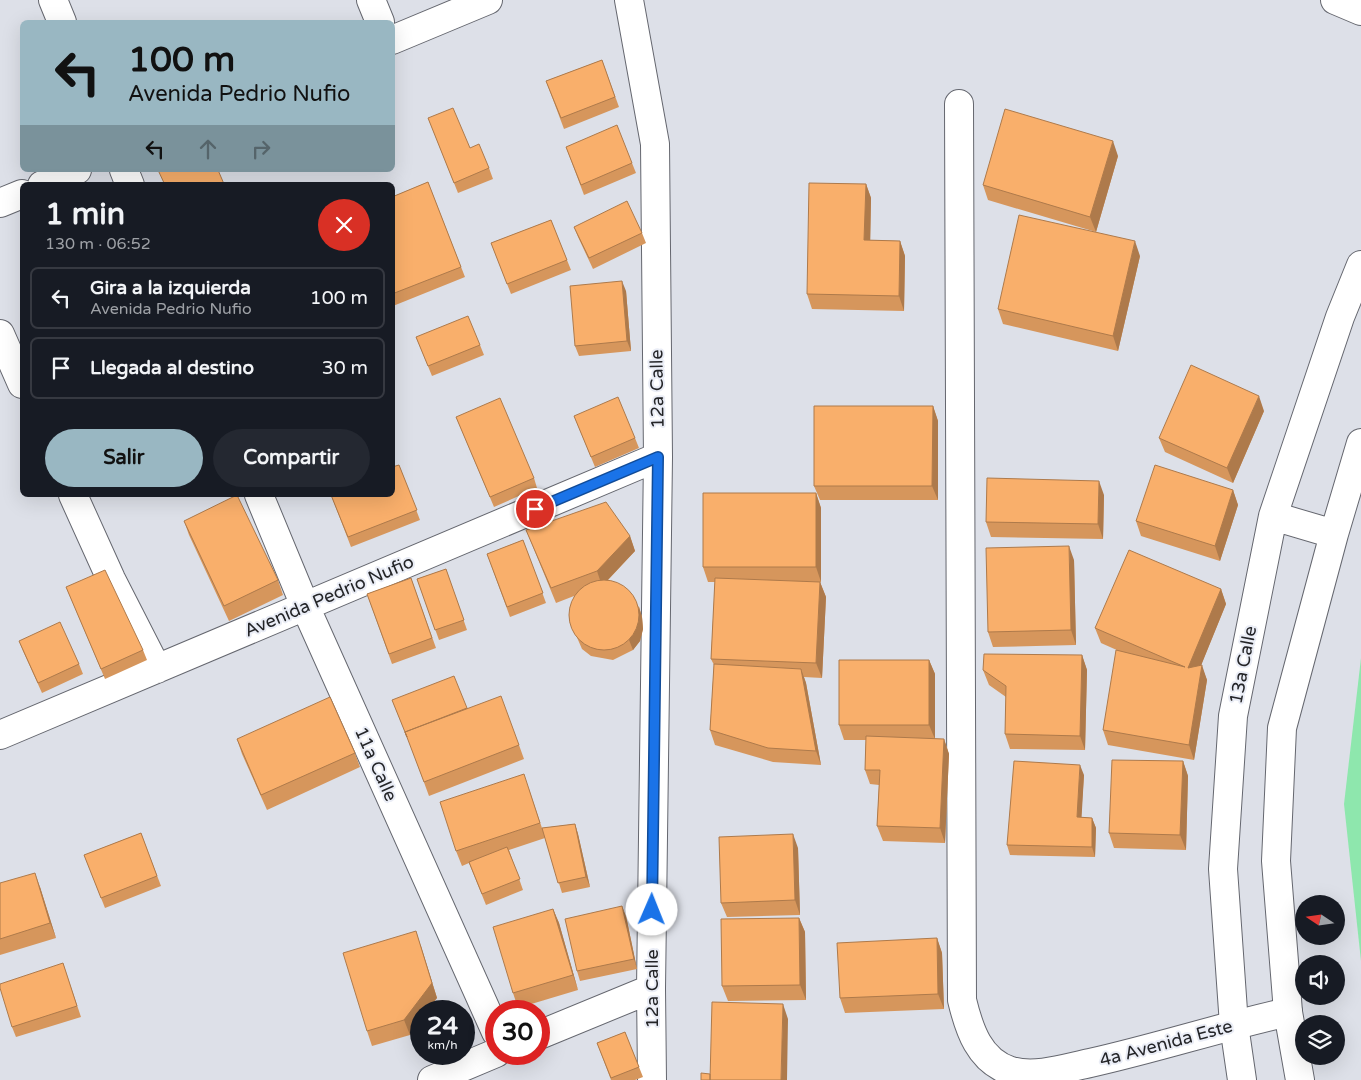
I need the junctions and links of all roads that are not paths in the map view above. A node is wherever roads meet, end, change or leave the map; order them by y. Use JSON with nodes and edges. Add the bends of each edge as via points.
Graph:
{"nodes":[{"id":1,"x":52,"y":0,"type":"edge"},
{"id":2,"x":371,"y":0,"type":"edge"},
{"id":3,"x":488,"y":0,"type":"edge"},
{"id":4,"x":629,"y":0,"type":"edge"},
{"id":5,"x":1335,"y":0,"type":"edge"},
{"id":6,"x":1361,"y":11,"type":"edge"},
{"id":7,"x":61,"y":20,"type":"edge"},
{"id":8,"x":379,"y":20,"type":"edge"},
{"id":9,"x":395,"y":39,"type":"edge"},
{"id":10,"x":959,"y":104,"type":"dead end"},
{"id":11,"x":72,"y":172,"type":"edge"},
{"id":12,"x":49,"y":182,"type":"edge"},
{"id":13,"x":20,"y":195,"type":"edge"},
{"id":14,"x":0,"y":203,"type":"edge"},
{"id":15,"x":1361,"y":265,"type":"edge"},
{"id":16,"x":0,"y":334,"type":"edge"},
{"id":17,"x":20,"y":379,"type":"edge"},
{"id":18,"x":1361,"y":443,"type":"edge"},
{"id":19,"x":658,"y":457,"type":"junction"},
{"id":20,"x":74,"y":497,"type":"edge"},
{"id":21,"x":260,"y":497,"type":"edge"},
{"id":22,"x":1273,"y":516,"type":"junction"},
{"id":23,"x":1334,"y":534,"type":"junction"},
{"id":24,"x":305,"y":606,"type":"junction"},
{"id":25,"x":157,"y":669,"type":"junction"},
{"id":26,"x":0,"y":735,"type":"edge"},
{"id":27,"x":651,"y":989,"type":"junction"},
{"id":28,"x":485,"y":1007,"type":"edge"},
{"id":29,"x":1288,"y":1012,"type":"junction"},
{"id":30,"x":1234,"y":1024,"type":"junction"},
{"id":31,"x":550,"y":1030,"type":"edge"},
{"id":32,"x":485,"y":1058,"type":"edge"},
{"id":33,"x":432,"y":1080,"type":"edge"},
{"id":34,"x":652,"y":1080,"type":"edge"},
{"id":35,"x":1242,"y":1080,"type":"edge"},
{"id":36,"x":1300,"y":1080,"type":"edge"}],
"edges":[{"from":1,"to":7,"type":"street"},
{"from":2,"to":8,"type":"street"},
{"from":3,"to":9,"type":"street"},
{"from":4,"to":19,"type":"street","name":"12a Calle","via":[[655,144]]},
{"from":5,"to":6,"type":"street"},
{"from":10,"to":30,"type":"street","name":"4a Avenida Este","via":[[962,1000],[970,1032],[988,1057],[1012,1071],[1043,1073],[1149,1050]]},
{"from":11,"to":12,"type":"street"},
{"from":13,"to":14,"type":"street"},
{"from":15,"to":22,"type":"street","name":"13a Calle","via":[[1340,317]]},
{"from":16,"to":17,"type":"street"},
{"from":18,"to":23,"type":"street"},
{"from":19,"to":24,"type":"street","name":"Avenida Pedrio Nufio"},
{"from":19,"to":27,"type":"street","name":"12a Calle"},
{"from":20,"to":25,"type":"street"},
{"from":21,"to":24,"type":"street","name":"11a Calle"},
{"from":22,"to":23,"type":"street"},
{"from":22,"to":30,"type":"street","name":"13a Calle","via":[[1233,716],[1223,869]]},
{"from":23,"to":29,"type":"street","via":[[1282,728],[1276,862]]},
{"from":24,"to":25,"type":"street","name":"Avenida Pedrio Nufio"},
{"from":24,"to":28,"type":"street","name":"11a Calle"},
{"from":25,"to":26,"type":"street","name":"Avenida Pedrio Nufio"},
{"from":27,"to":31,"type":"street"},
{"from":27,"to":34,"type":"street","name":"12a Calle"},
{"from":29,"to":30,"type":"street","name":"4a Avenida Este"},
{"from":29,"to":36,"type":"street"},
{"from":30,"to":35,"type":"street","name":"13a Calle"},
{"from":32,"to":33,"type":"street"}]}
